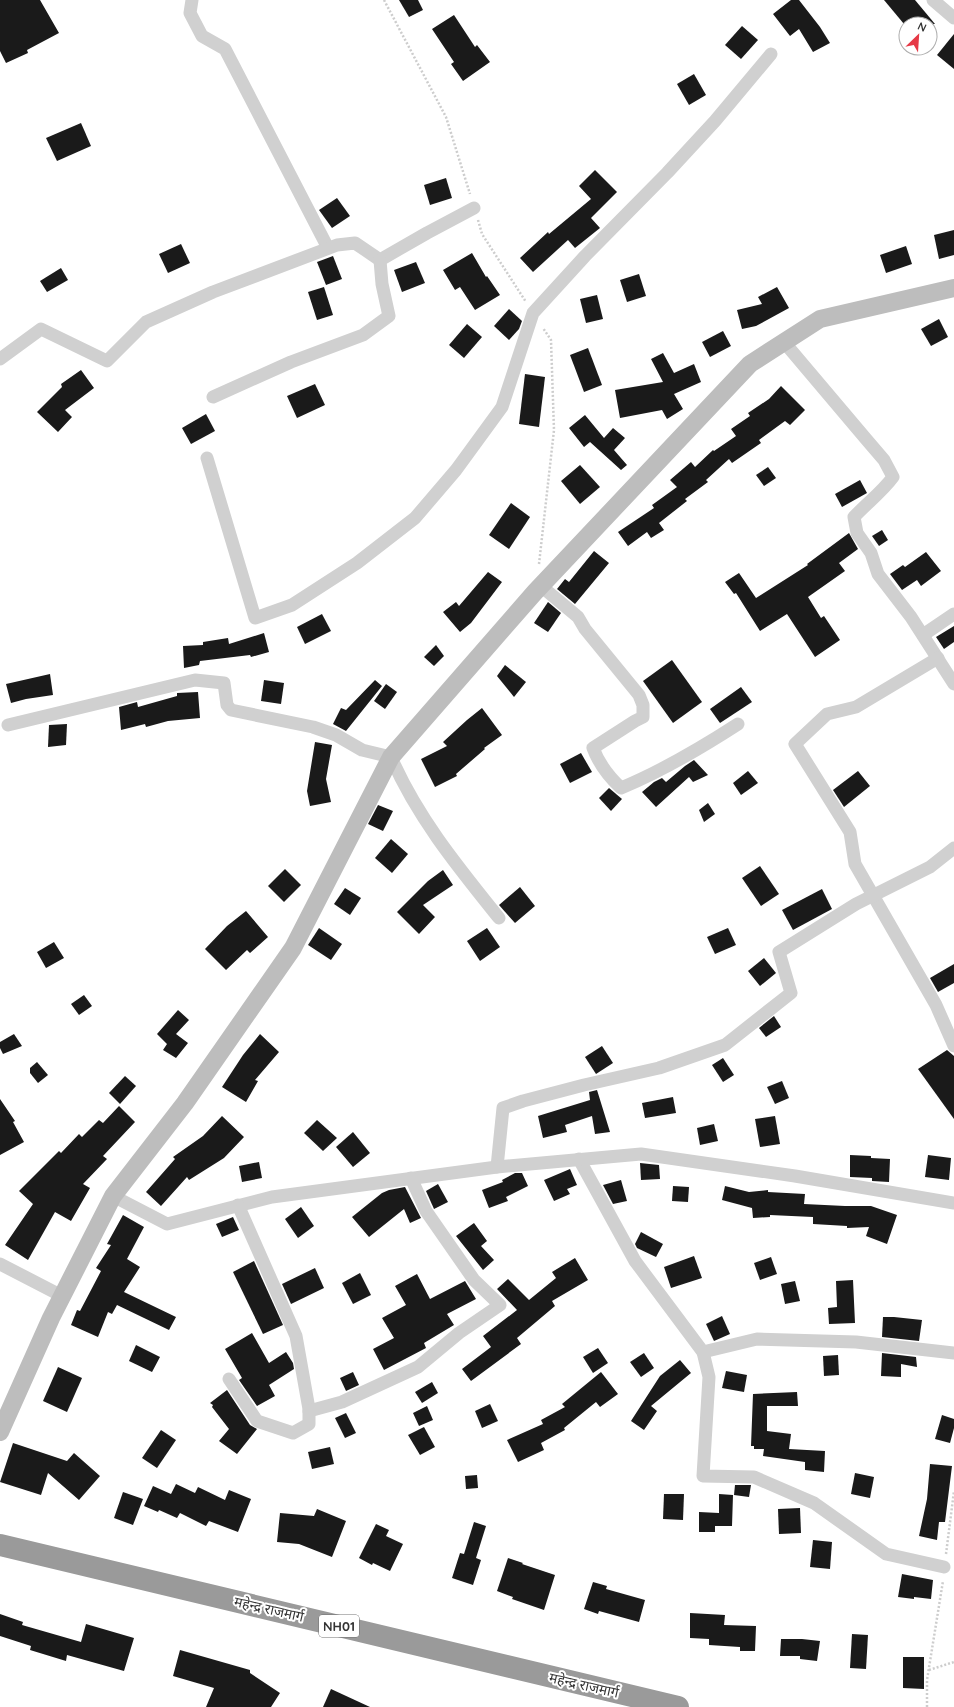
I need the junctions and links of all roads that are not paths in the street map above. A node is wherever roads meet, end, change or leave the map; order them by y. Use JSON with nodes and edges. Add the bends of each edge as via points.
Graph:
{"nodes":[{"id":1,"x":192,"y":0,"type":"edge"},
{"id":2,"x":933,"y":0,"type":"edge"},
{"id":3,"x":954,"y":18,"type":"edge"},
{"id":4,"x":771,"y":54,"type":"dead end"},
{"id":5,"x":474,"y":208,"type":"road end"},
{"id":6,"x":328,"y":248,"type":"junction"},
{"id":7,"x":380,"y":260,"type":"junction"},
{"id":8,"x":954,"y":288,"type":"edge"},
{"id":9,"x":784,"y":342,"type":"junction"},
{"id":10,"x":0,"y":359,"type":"edge"},
{"id":11,"x":213,"y":397,"type":"dead end"},
{"id":12,"x":207,"y":458,"type":"dead end"},
{"id":13,"x":538,"y":589,"type":"junction"},
{"id":14,"x":954,"y":614,"type":"edge"},
{"id":15,"x":923,"y":635,"type":"junction"},
{"id":16,"x":938,"y":658,"type":"junction"},
{"id":17,"x":954,"y":684,"type":"edge"},
{"id":18,"x":738,"y":724,"type":"dead end"},
{"id":19,"x":8,"y":725,"type":"dead end"},
{"id":20,"x":391,"y":757,"type":"junction"},
{"id":21,"x":954,"y":848,"type":"edge"},
{"id":22,"x":872,"y":896,"type":"junction"},
{"id":23,"x":499,"y":918,"type":"dead end"},
{"id":24,"x":954,"y":1046,"type":"edge"},
{"id":25,"x":579,"y":1159,"type":"junction"},
{"id":26,"x":497,"y":1167,"type":"junction"},
{"id":27,"x":411,"y":1178,"type":"junction"},
{"id":28,"x":113,"y":1196,"type":"junction"},
{"id":29,"x":954,"y":1203,"type":"edge"},
{"id":30,"x":238,"y":1205,"type":"junction"},
{"id":31,"x":0,"y":1264,"type":"edge"},
{"id":32,"x":62,"y":1296,"type":"junction"},
{"id":33,"x":703,"y":1352,"type":"junction"},
{"id":34,"x":954,"y":1353,"type":"edge"},
{"id":35,"x":229,"y":1379,"type":"dead end"},
{"id":36,"x":309,"y":1411,"type":"junction"},
{"id":37,"x":0,"y":1432,"type":"edge"},
{"id":38,"x":0,"y":1545,"type":"edge"},
{"id":39,"x":944,"y":1567,"type":"road end"},
{"id":40,"x":678,"y":1707,"type":"edge"}],
"edges":[{"from":1,"to":6,"type":"street","via":[[190,13],[202,36],[225,50]]},
{"from":2,"to":3,"type":"street"},
{"from":4,"to":12,"type":"street","via":[[715,121],[533,312],[502,407],[456,470],[416,518],[358,563],[292,605],[255,618]]},
{"from":5,"to":7,"type":"street"},
{"from":6,"to":7,"type":"street","via":[[337,244],[355,243]]},
{"from":6,"to":10,"type":"street","via":[[213,292],[146,322],[107,362],[41,329]]},
{"from":7,"to":11,"type":"street","via":[[389,316],[363,334],[291,362]]},
{"from":8,"to":9,"type":"street","via":[[820,319]]},
{"from":9,"to":13,"type":"street","via":[[750,364]]},
{"from":9,"to":15,"type":"street","via":[[884,460],[893,477],[854,517],[857,533],[871,553],[878,574]]},
{"from":13,"to":18,"type":"street","via":[[578,617],[639,695],[643,705],[643,718],[634,721],[593,748],[598,762],[621,788],[711,742]]},
{"from":13,"to":20,"type":"street"},
{"from":14,"to":15,"type":"street"},
{"from":15,"to":16,"type":"street"},
{"from":16,"to":17,"type":"street"},
{"from":16,"to":22,"type":"street","via":[[856,707],[827,714],[795,744],[850,832],[855,864]]},
{"from":19,"to":20,"type":"street","via":[[195,680],[224,683],[227,705],[231,710],[313,727],[336,735],[362,750]]},
{"from":20,"to":23,"type":"street","via":[[427,825]]},
{"from":20,"to":28,"type":"street","via":[[293,948],[185,1103]]},
{"from":21,"to":22,"type":"street","via":[[930,867]]},
{"from":22,"to":24,"type":"street","via":[[936,1005]]},
{"from":22,"to":26,"type":"street","via":[[779,952],[791,993],[725,1045],[659,1068],[584,1084],[503,1108]]},
{"from":25,"to":26,"type":"street"},
{"from":25,"to":29,"type":"street","via":[[641,1154],[795,1176]]},
{"from":25,"to":33,"type":"street","via":[[635,1261]]},
{"from":26,"to":27,"type":"street"},
{"from":27,"to":30,"type":"street","via":[[272,1197]]},
{"from":27,"to":36,"type":"street","via":[[426,1211],[474,1280],[500,1305],[459,1333],[418,1367],[342,1402]]},
{"from":28,"to":30,"type":"street","via":[[167,1224]]},
{"from":28,"to":32,"type":"street"},
{"from":30,"to":36,"type":"street","via":[[296,1336]]},
{"from":31,"to":32,"type":"street"},
{"from":32,"to":37,"type":"street"},
{"from":33,"to":34,"type":"street","via":[[757,1339],[856,1342]]},
{"from":33,"to":39,"type":"street","via":[[709,1377],[703,1476],[754,1477],[814,1503],[886,1554]]},
{"from":35,"to":36,"type":"street","via":[[257,1421],[293,1434],[309,1424]]},
{"from":38,"to":40,"type":"highway","name":"महेन्द्र राजमार्ग","number":"NH01"}]}
